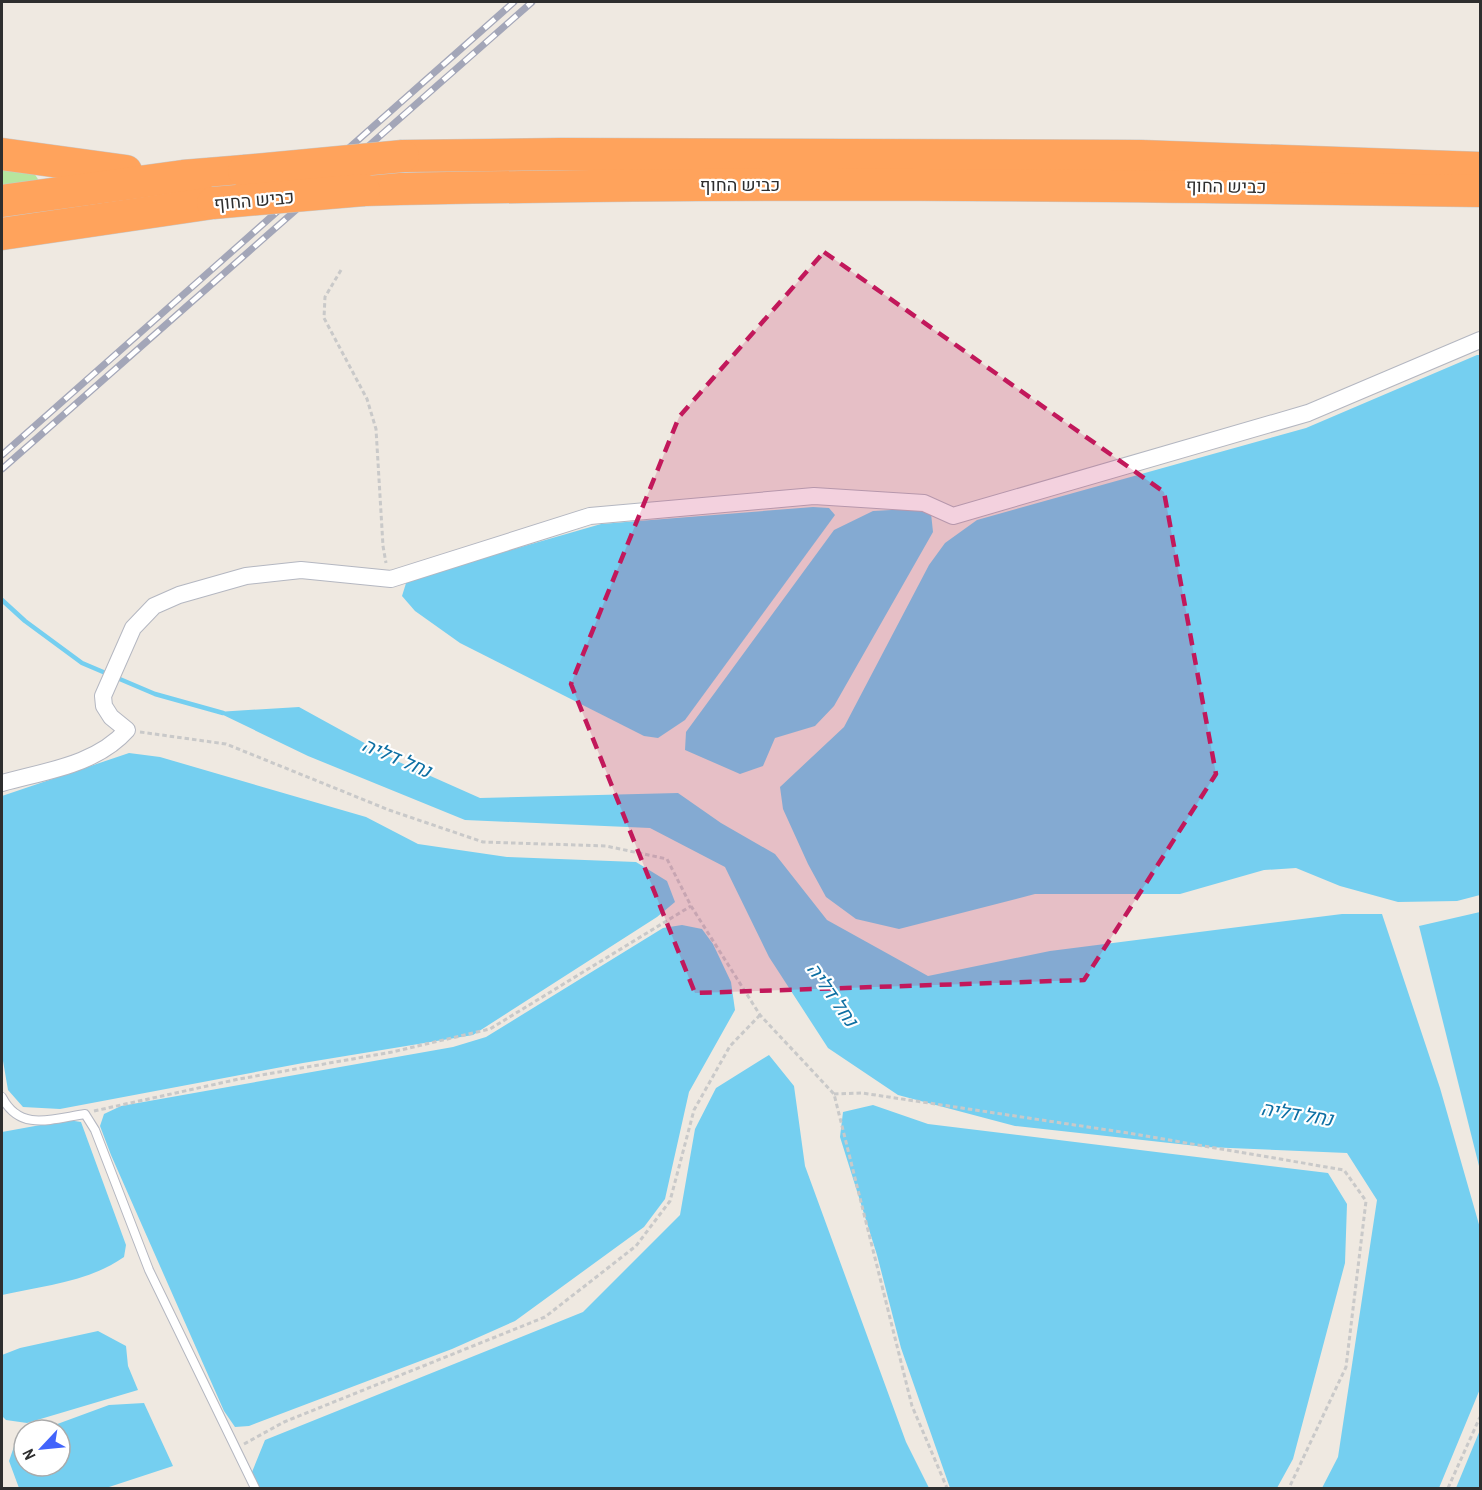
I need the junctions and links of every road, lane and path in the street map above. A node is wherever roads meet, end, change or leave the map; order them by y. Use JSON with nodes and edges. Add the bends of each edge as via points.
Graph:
{"nodes":[{"id":1,"x":2,"y":154,"type":"edge"},
{"id":2,"x":1480,"y":168,"type":"edge"},
{"id":3,"x":183,"y":176,"type":"junction"},
{"id":4,"x":1480,"y":191,"type":"edge"},
{"id":5,"x":2,"y":201,"type":"edge"},
{"id":6,"x":2,"y":234,"type":"edge"},
{"id":7,"x":341,"y":270,"type":"dead end"},
{"id":8,"x":1480,"y":340,"type":"edge"},
{"id":9,"x":391,"y":579,"type":"junction"},
{"id":10,"x":127,"y":730,"type":"junction"},
{"id":11,"x":2,"y":783,"type":"edge"},
{"id":12,"x":691,"y":906,"type":"junction"},
{"id":13,"x":760,"y":1015,"type":"junction"},
{"id":14,"x":834,"y":1094,"type":"junction"},
{"id":15,"x":2,"y":1097,"type":"edge"},
{"id":16,"x":85,"y":1114,"type":"junction"},
{"id":17,"x":1480,"y":1417,"type":"edge"},
{"id":18,"x":236,"y":1448,"type":"junction"},
{"id":19,"x":255,"y":1488,"type":"edge"},
{"id":20,"x":947,"y":1488,"type":"edge"},
{"id":21,"x":1289,"y":1488,"type":"edge"},
{"id":22,"x":1448,"y":1488,"type":"edge"}],
"edges":[{"from":1,"to":3,"type":"highway","via":[[97,169]]},
{"from":2,"to":3,"type":"highway","name":"כביש החוף","bridge":true,"via":[[1130,156],[573,154],[403,156]]},
{"from":3,"to":5,"type":"highway","name":"כביש החוף"},
{"from":4,"to":6,"type":"highway","name":"כביש החוף","bridge":true,"via":[[965,183],[364,190],[213,203]]},
{"from":7,"to":9,"type":"path","via":[[325,297],[324,318],[367,399],[376,429],[383,546]]},
{"from":8,"to":9,"type":"street","via":[[1308,413],[953,516],[924,503],[814,496],[590,516]]},
{"from":9,"to":10,"type":"street","via":[[301,570],[246,576],[154,606],[133,628],[104,688],[104,706]]},
{"from":10,"to":11,"type":"street","via":[[113,746],[86,760]]},
{"from":10,"to":12,"type":"path","via":[[226,744],[389,810],[483,842],[606,846],[667,858]]},
{"from":12,"to":13,"type":"path"},
{"from":12,"to":16,"type":"path","via":[[490,1029],[392,1052],[101,1107]]},
{"from":13,"to":14,"type":"path"},
{"from":13,"to":18,"type":"path","via":[[730,1046],[694,1110],[670,1201],[636,1246],[545,1317],[284,1422]]},
{"from":14,"to":20,"type":"path","via":[[912,1406]]},
{"from":14,"to":21,"type":"path","via":[[862,1093],[1344,1170],[1366,1201],[1346,1367]]},
{"from":15,"to":16,"type":"lane","via":[[18,1118],[40,1121]]},
{"from":16,"to":18,"type":"lane","via":[[95,1130],[148,1270]]},
{"from":17,"to":22,"type":"path"},
{"from":18,"to":19,"type":"lane"}]}
